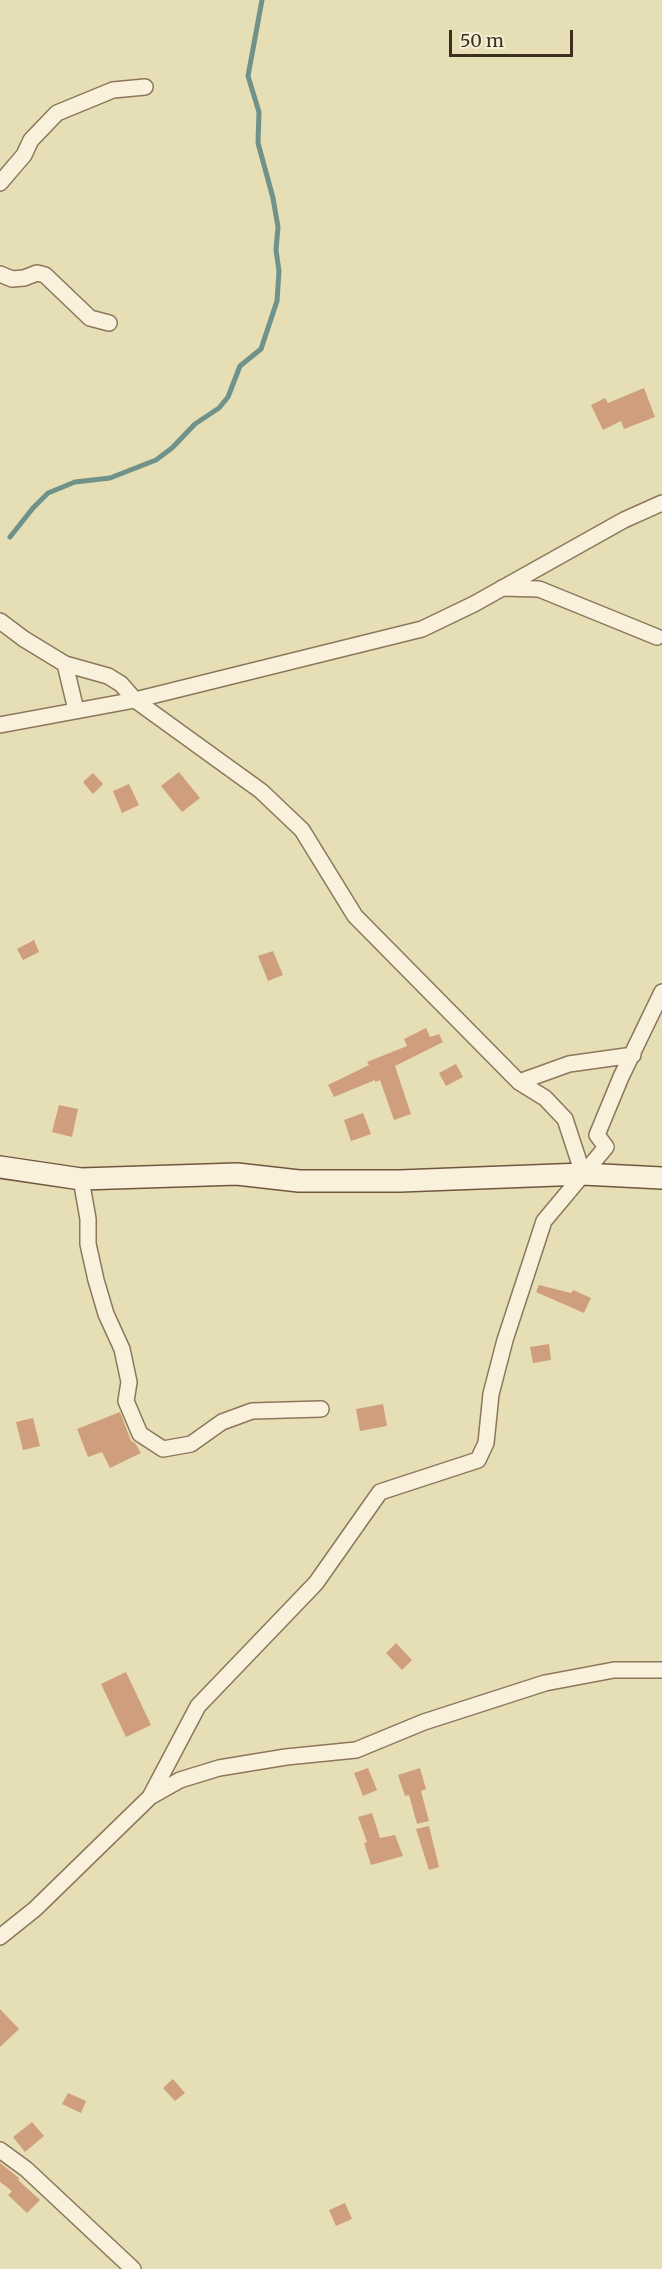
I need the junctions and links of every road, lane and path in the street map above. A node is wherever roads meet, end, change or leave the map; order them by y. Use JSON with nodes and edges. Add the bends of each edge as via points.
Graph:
{"nodes":[{"id":1,"x":146,"y":87,"type":"dead end"},
{"id":2,"x":0,"y":183,"type":"edge"},
{"id":3,"x":0,"y":274,"type":"edge"},
{"id":4,"x":109,"y":323,"type":"dead end"},
{"id":5,"x":662,"y":503,"type":"edge"},
{"id":6,"x":502,"y":588,"type":"junction"},
{"id":7,"x":0,"y":621,"type":"edge"},
{"id":8,"x":657,"y":637,"type":"dead end"},
{"id":9,"x":65,"y":664,"type":"junction"},
{"id":10,"x":135,"y":700,"type":"junction"},
{"id":11,"x":76,"y":710,"type":"junction"},
{"id":12,"x":0,"y":725,"type":"edge"},
{"id":13,"x":662,"y":992,"type":"edge"},
{"id":14,"x":633,"y":1055,"type":"junction"},
{"id":15,"x":519,"y":1082,"type":"junction"},
{"id":16,"x":0,"y":1167,"type":"edge"},
{"id":17,"x":583,"y":1174,"type":"junction"},
{"id":18,"x":662,"y":1178,"type":"edge"},
{"id":19,"x":81,"y":1179,"type":"junction"},
{"id":20,"x":321,"y":1408,"type":"dead end"},
{"id":21,"x":662,"y":1670,"type":"edge"},
{"id":22,"x":150,"y":1797,"type":"junction"},
{"id":23,"x":0,"y":1936,"type":"edge"},
{"id":24,"x":0,"y":2150,"type":"edge"},
{"id":25,"x":134,"y":2269,"type":"edge"}],
"edges":[{"from":1,"to":2,"type":"street","via":[[113,90],[57,113],[31,140],[24,155]]},
{"from":3,"to":4,"type":"street","via":[[12,279],[45,275],[90,318]]},
{"from":5,"to":6,"type":"street"},
{"from":6,"to":8,"type":"street","via":[[539,589]]},
{"from":6,"to":10,"type":"street","via":[[422,629]]},
{"from":7,"to":9,"type":"street"},
{"from":9,"to":10,"type":"street","via":[[108,676]]},
{"from":9,"to":11,"type":"street"},
{"from":10,"to":11,"type":"street"},
{"from":10,"to":15,"type":"street","via":[[261,791],[302,830],[355,915]]},
{"from":11,"to":12,"type":"street"},
{"from":13,"to":14,"type":"street"},
{"from":14,"to":15,"type":"street","via":[[569,1064]]},
{"from":14,"to":17,"type":"street","via":[[597,1135],[606,1147]]},
{"from":15,"to":17,"type":"street","via":[[545,1098],[565,1119]]},
{"from":16,"to":19,"type":"street"},
{"from":17,"to":18,"type":"street"},
{"from":17,"to":19,"type":"street","via":[[400,1181],[299,1181],[237,1174]]},
{"from":17,"to":22,"type":"street","via":[[544,1221],[505,1340],[491,1394],[486,1443],[478,1460],[380,1492],[316,1583],[198,1706]]},
{"from":19,"to":20,"type":"street","via":[[96,1280],[122,1349],[129,1382],[126,1401],[140,1434],[163,1449],[191,1444],[222,1422],[252,1411]]},
{"from":21,"to":22,"type":"street","via":[[614,1670],[545,1683],[435,1718],[356,1750],[219,1768],[180,1780]]},
{"from":22,"to":23,"type":"street","via":[[35,1909]]},
{"from":24,"to":25,"type":"street","via":[[26,2169]]}]}
